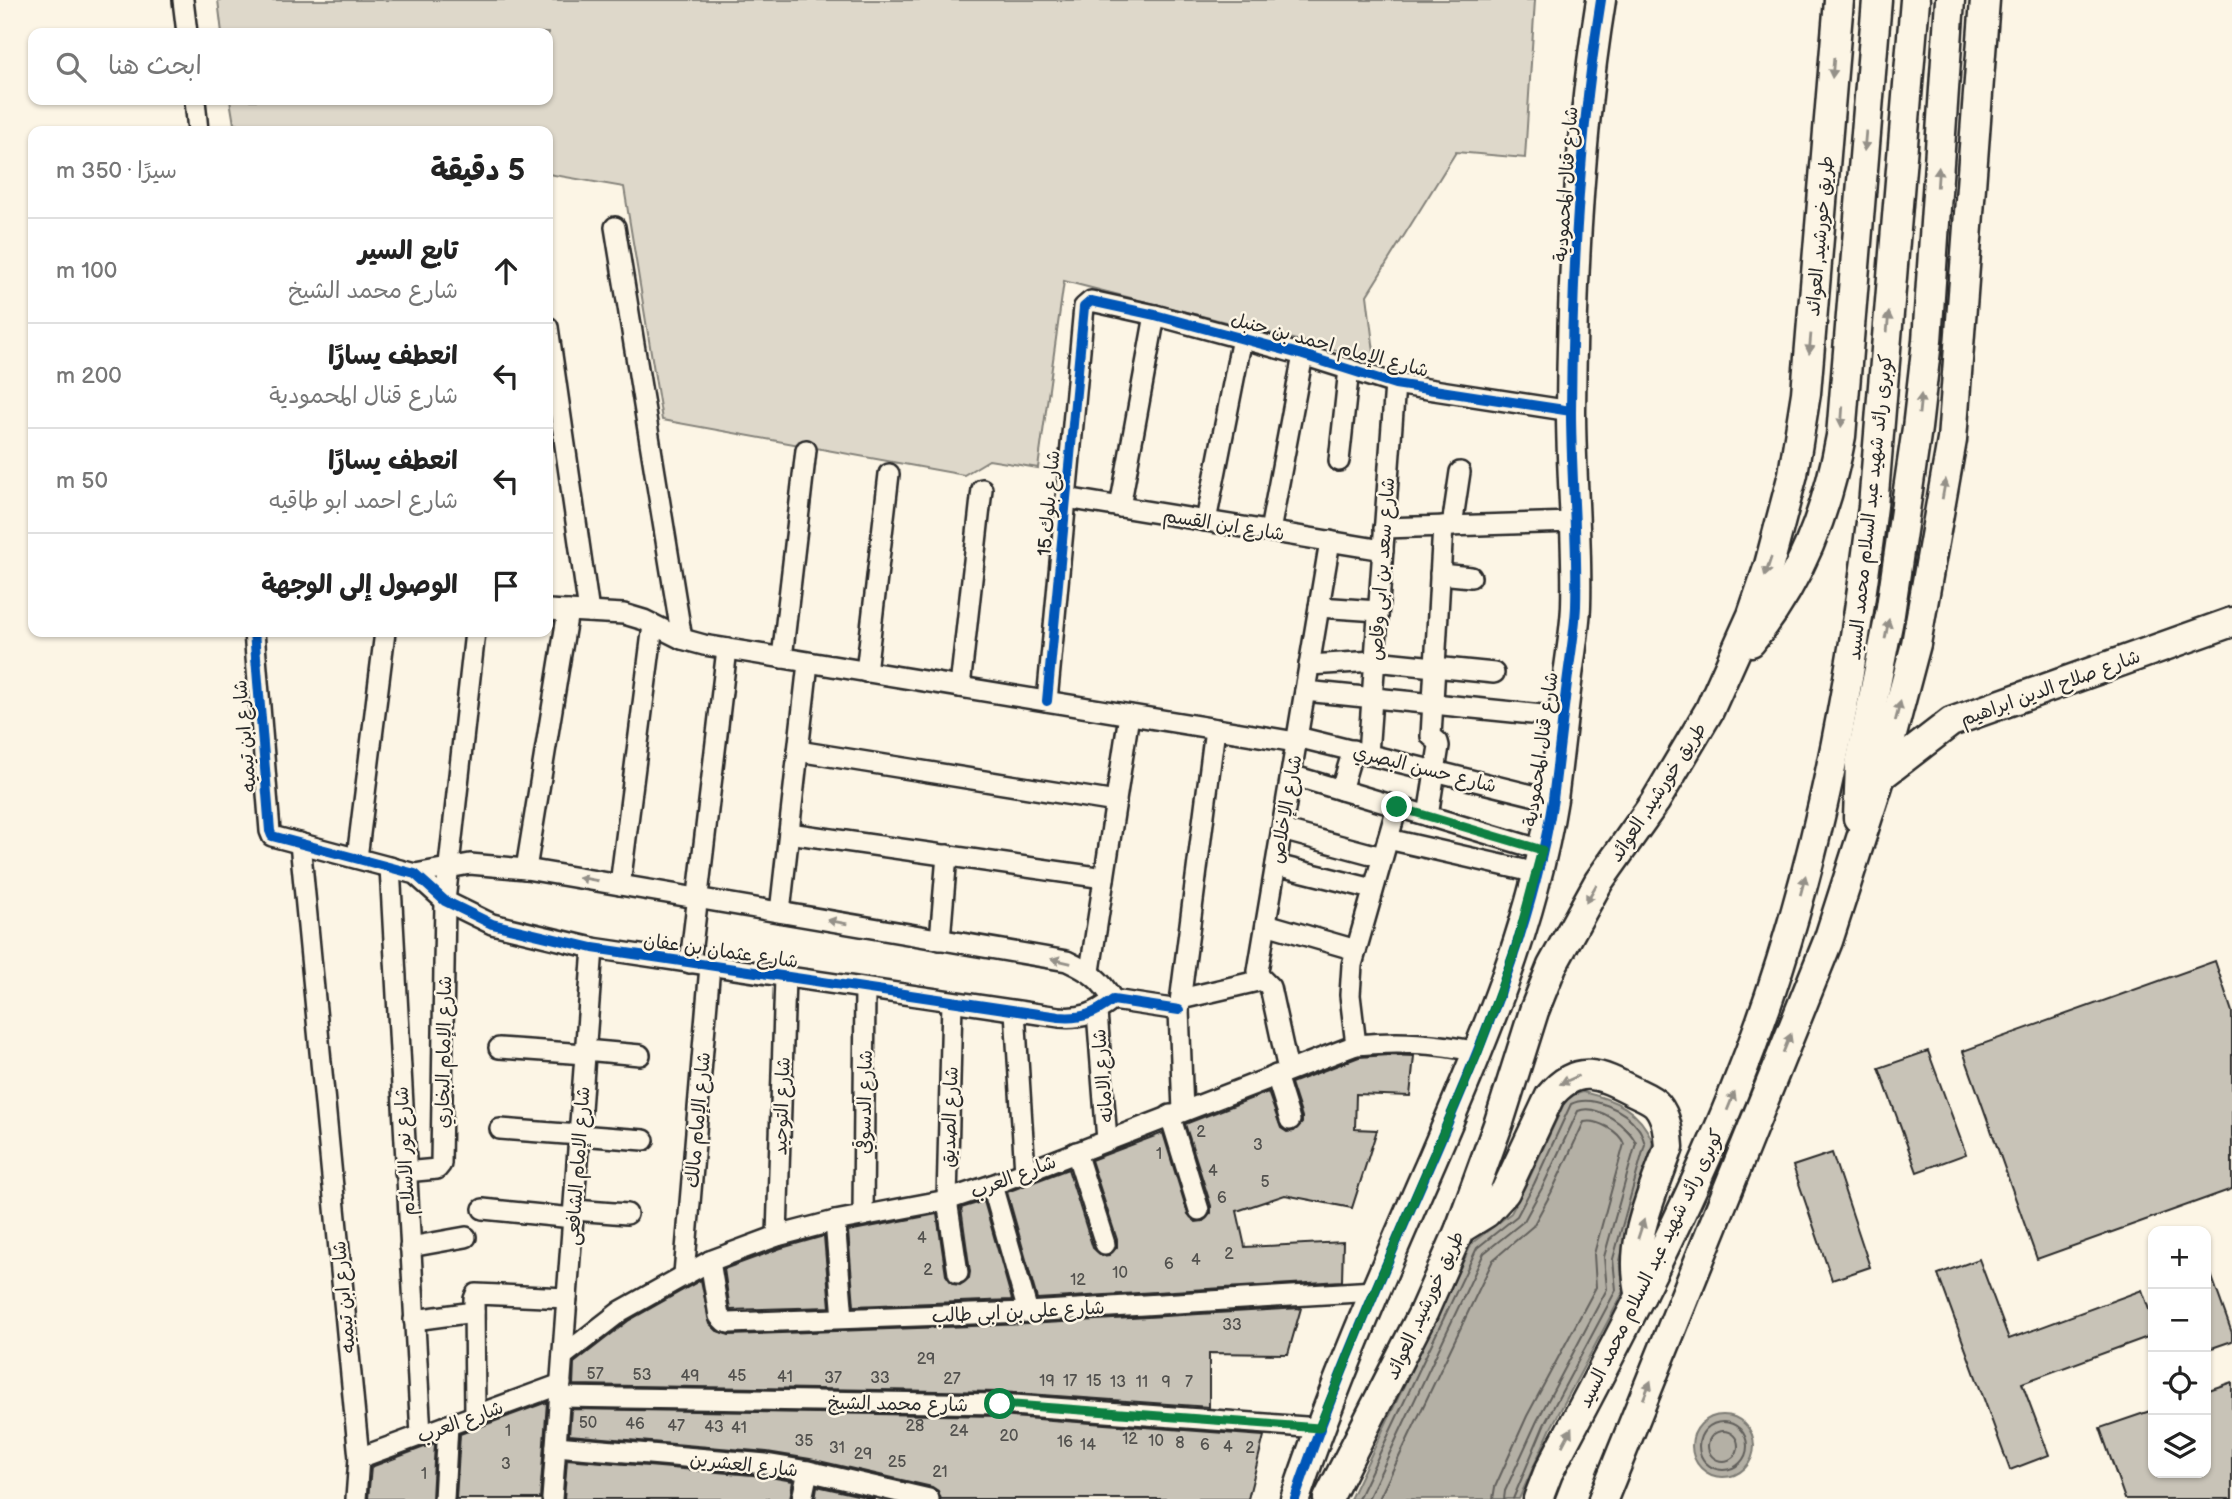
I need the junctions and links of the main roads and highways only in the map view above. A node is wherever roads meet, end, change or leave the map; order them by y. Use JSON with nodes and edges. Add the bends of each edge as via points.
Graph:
{"nodes":[{"id":1,"x":1601,"y":0,"type":"edge"},
{"id":2,"x":1839,"y":0,"type":"edge"},
{"id":3,"x":1877,"y":0,"type":"edge"},
{"id":4,"x":1915,"y":0,"type":"edge"},
{"id":5,"x":1950,"y":0,"type":"edge"},
{"id":6,"x":1985,"y":0,"type":"edge"},
{"id":7,"x":2232,"y":622,"type":"edge"},
{"id":8,"x":1732,"y":663,"type":"junction"},
{"id":9,"x":1881,"y":776,"type":"junction"},
{"id":10,"x":1860,"y":842,"type":"junction"},
{"id":11,"x":1460,"y":1229,"type":"junction"},
{"id":12,"x":1642,"y":1296,"type":"junction"},
{"id":13,"x":1295,"y":1499,"type":"edge"},
{"id":14,"x":1328,"y":1499,"type":"edge"},
{"id":15,"x":1538,"y":1499,"type":"edge"},
{"id":16,"x":1603,"y":1499,"type":"edge"}],
"edges":[{"from":1,"to":13,"type":"main road","name":"شارع قنال المحمودية","via":[[1577,225],[1571,411],[1576,608],[1540,862],[1516,947],[1478,1052],[1375,1291]]},
{"from":2,"to":8,"type":"main road","name":"طريق خورشيد, العوائد","one_way":true,"via":[[1800,434],[1769,565]]},
{"from":3,"to":8,"type":"main road","name":"كوبرى رائد شهيد عبد السلام محمد السيد","one_way":true,"via":[[1835,472],[1800,568],[1770,618]]},
{"from":12,"to":4,"type":"main road","name":"كوبرى رائد شهيد عبد السلام محمد السيد","one_way":true,"via":[[1709,1154],[1759,1026],[1800,896],[1836,750],[1873,506]]},
{"from":10,"to":5,"type":"main road","one_way":true,"via":[[1860,764],[1898,564],[1923,378]]},
{"from":9,"to":6,"type":"main road","one_way":true,"via":[[1916,644],[1952,440]]},
{"from":7,"to":9,"type":"main road","name":"شارع صلاح الدين ابراهيم","via":[[1951,722]]},
{"from":8,"to":11,"type":"main road","name":"طريق خورشيد, العوائد","one_way":true,"via":[[1684,757],[1599,881],[1552,966]]},
{"from":9,"to":10,"type":"main road"},
{"from":16,"to":10,"type":"main road","one_way":true,"via":[[1828,941]]},
{"from":12,"to":11,"type":"main road","one_way":true,"via":[[1635,1267],[1638,1239],[1669,1147],[1668,1136],[1656,1103],[1602,1075],[1587,1074],[1560,1084],[1504,1192],[1486,1213]]},
{"from":11,"to":14,"type":"main road","name":"طريق خورشيد, العوائد","via":[[1423,1313]]},
{"from":15,"to":12,"type":"main road","name":"كوبرى رائد شهيد عبد السلام محمد السيد","one_way":true}]}
